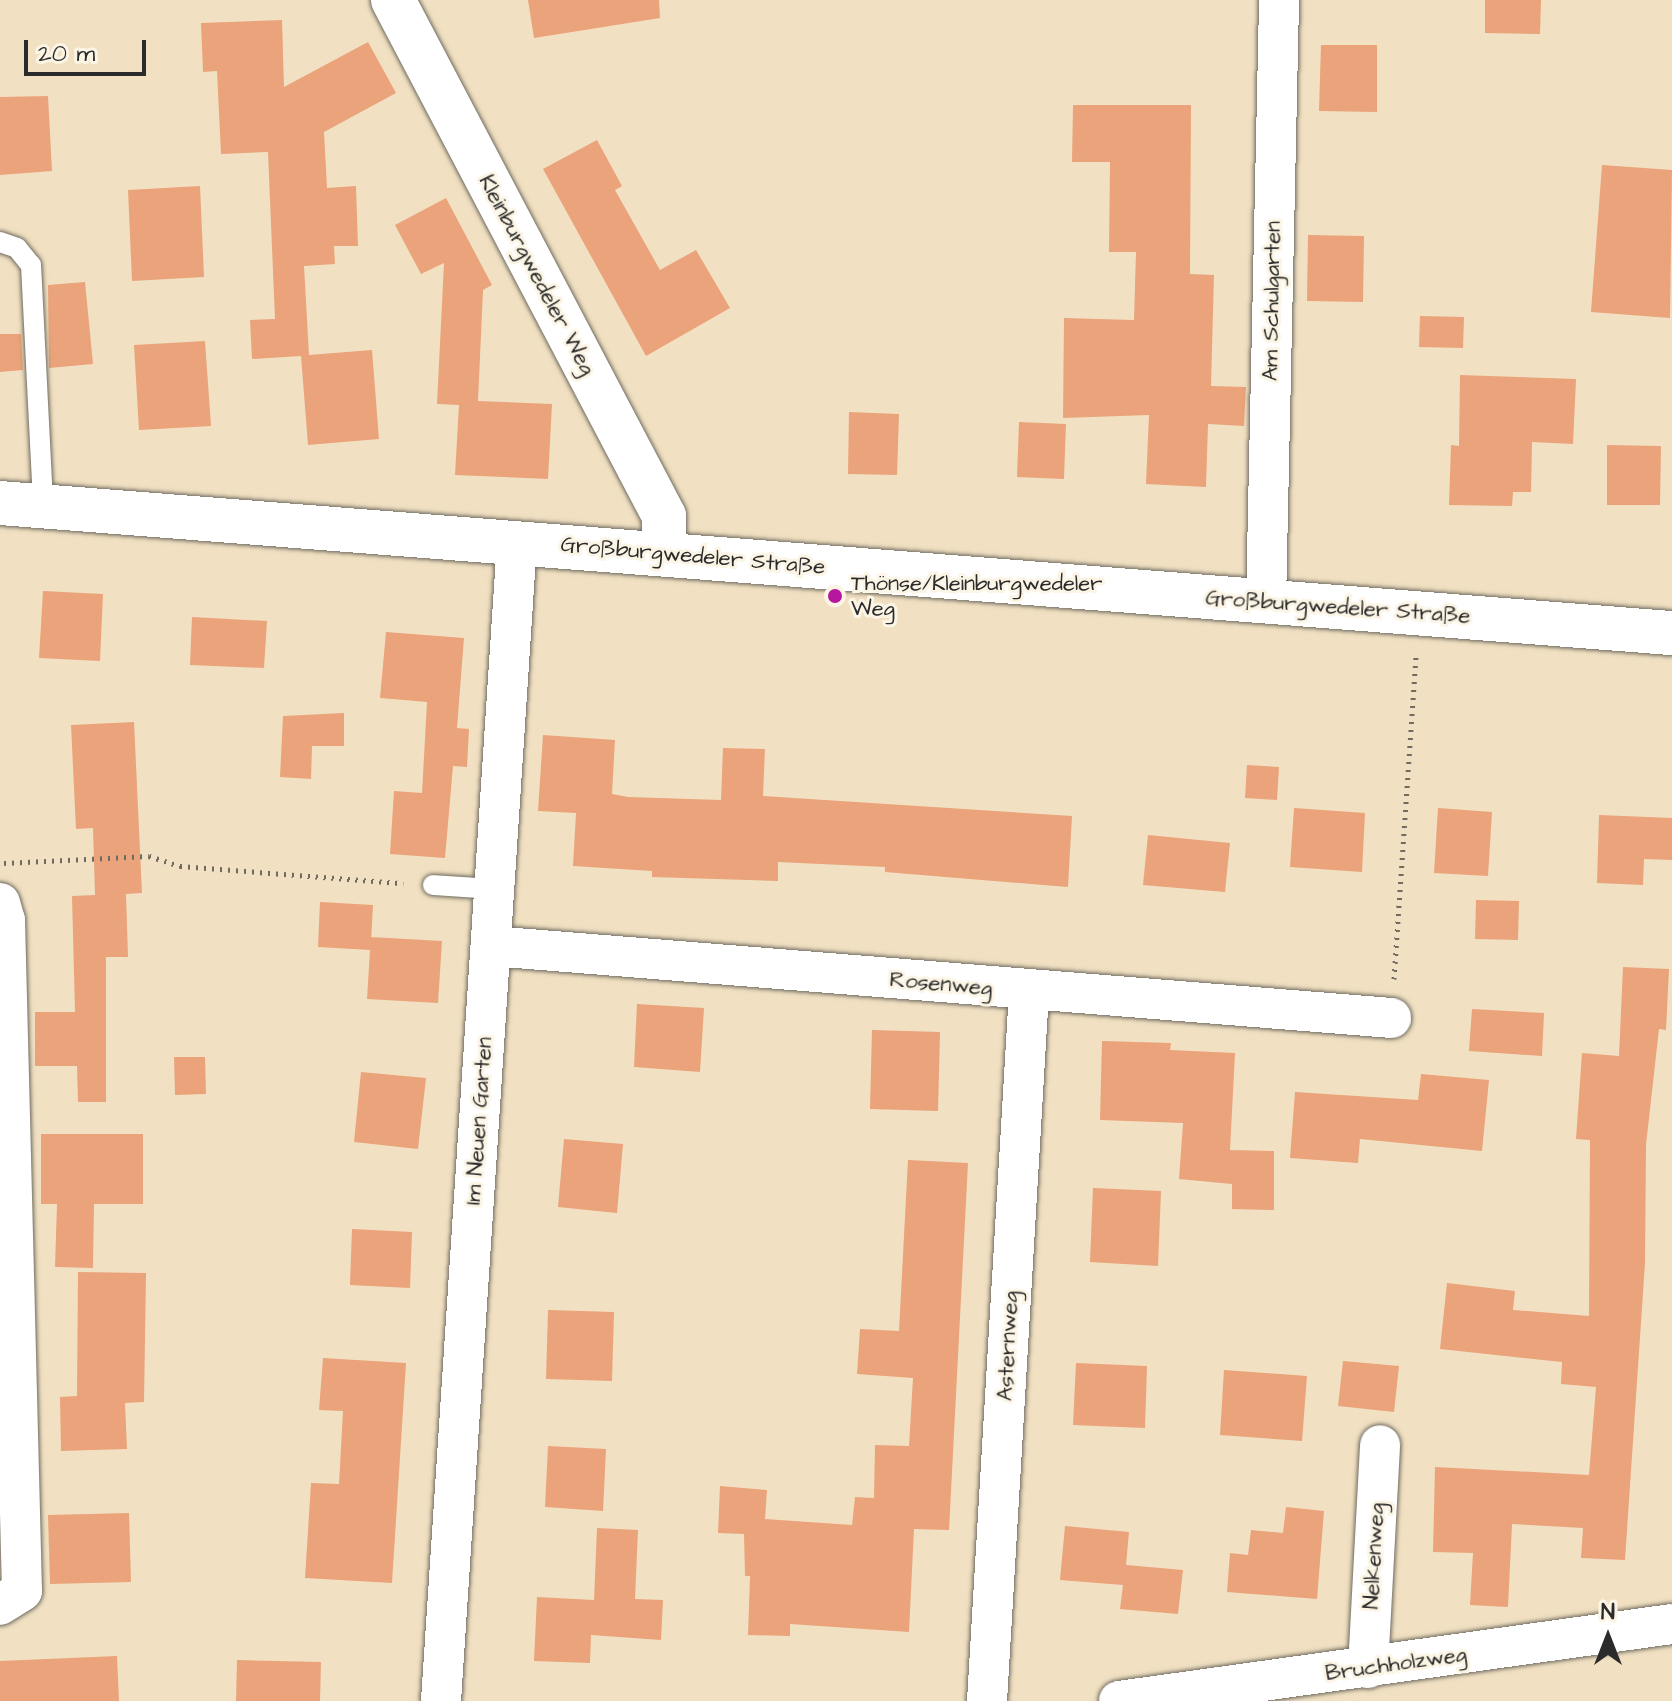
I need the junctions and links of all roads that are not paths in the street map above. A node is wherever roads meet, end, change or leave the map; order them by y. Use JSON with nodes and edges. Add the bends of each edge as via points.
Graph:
{"nodes":[{"id":1,"x":393,"y":0,"type":"edge"},
{"id":2,"x":1279,"y":0,"type":"edge"},
{"id":3,"x":0,"y":242,"type":"edge"},
{"id":4,"x":0,"y":503,"type":"edge"},
{"id":5,"x":43,"y":505,"type":"junction"},
{"id":6,"x":517,"y":542,"type":"junction"},
{"id":7,"x":664,"y":553,"type":"junction"},
{"id":8,"x":1266,"y":603,"type":"junction"},
{"id":9,"x":1672,"y":633,"type":"edge"},
{"id":10,"x":433,"y":885,"type":"road end"},
{"id":11,"x":495,"y":889,"type":"junction"},
{"id":12,"x":0,"y":903,"type":"edge"},
{"id":13,"x":491,"y":946,"type":"junction"},
{"id":14,"x":1029,"y":991,"type":"junction"},
{"id":15,"x":1391,"y":1018,"type":"road end"},
{"id":16,"x":1380,"y":1445,"type":"dead end"},
{"id":17,"x":9,"y":1509,"type":"edge"},
{"id":18,"x":0,"y":1605,"type":"edge"},
{"id":19,"x":1672,"y":1624,"type":"edge"},
{"id":20,"x":1368,"y":1668,"type":"junction"},
{"id":21,"x":441,"y":1701,"type":"edge"},
{"id":22,"x":987,"y":1701,"type":"edge"},
{"id":23,"x":1119,"y":1701,"type":"edge"}],
"edges":[{"from":1,"to":7,"type":"street","name":"Kleinburgwedeler Weg","via":[[664,516]]},
{"from":2,"to":8,"type":"street","name":"Am Schulgarten"},
{"from":3,"to":5,"type":"lane","via":[[17,248],[31,265]]},
{"from":4,"to":5,"type":"street","name":"Großburgwedeler Straße"},
{"from":5,"to":6,"type":"street","name":"Großburgwedeler Straße"},
{"from":6,"to":7,"type":"street","name":"Großburgwedeler Straße"},
{"from":6,"to":11,"type":"street","name":"Im Neuen Garten"},
{"from":7,"to":8,"type":"street","name":"Großburgwedeler Straße"},
{"from":8,"to":9,"type":"street","name":"Großburgwedeler Straße"},
{"from":10,"to":11,"type":"lane"},
{"from":11,"to":13,"type":"street","name":"Im Neuen Garten"},
{"from":12,"to":17,"type":"street","via":[[5,920]]},
{"from":13,"to":14,"type":"street","name":"Rosenweg"},
{"from":13,"to":21,"type":"street","name":"Im Neuen Garten"},
{"from":14,"to":15,"type":"street","name":"Rosenweg"},
{"from":14,"to":22,"type":"street","name":"Asternweg"},
{"from":16,"to":20,"type":"street","name":"Nelkenweg"},
{"from":17,"to":18,"type":"street","via":[[22,1591]]},
{"from":19,"to":20,"type":"street","name":"Bruchholzweg"},
{"from":20,"to":23,"type":"street","name":"Bruchholzweg"}]}
